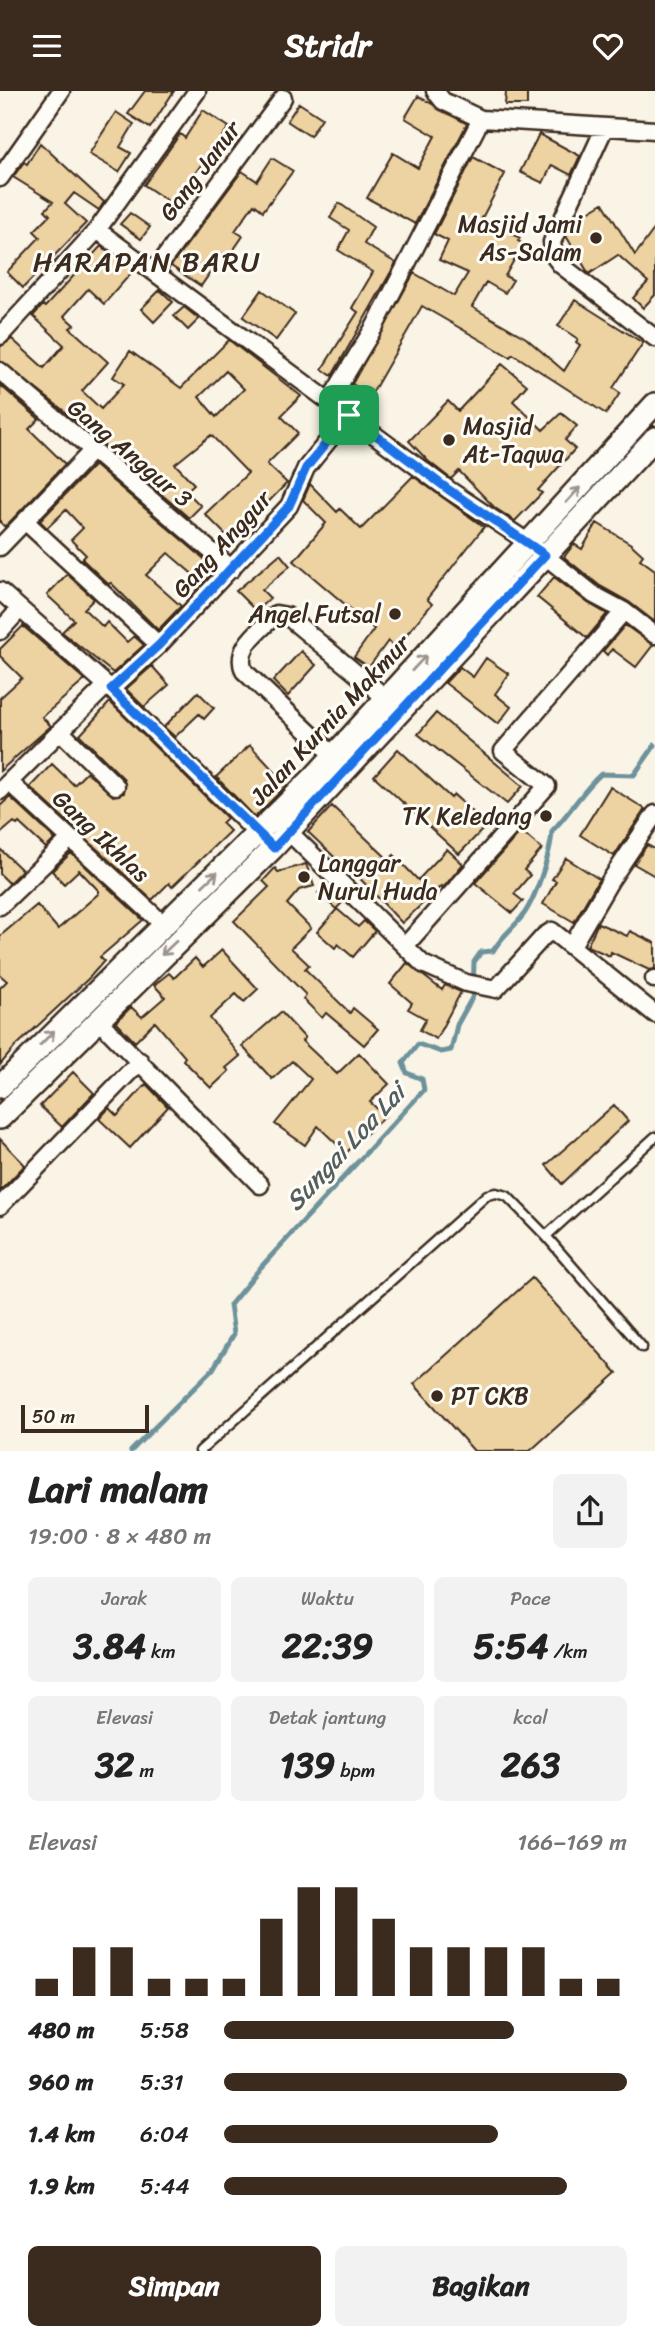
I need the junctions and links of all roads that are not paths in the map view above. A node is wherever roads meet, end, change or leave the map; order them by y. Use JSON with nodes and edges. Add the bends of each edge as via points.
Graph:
{"nodes":[{"id":1,"x":61,"y":91,"type":"edge"},
{"id":2,"x":197,"y":91,"type":"edge"},
{"id":3,"x":435,"y":91,"type":"edge"},
{"id":4,"x":283,"y":98,"type":"dead end"},
{"id":5,"x":481,"y":119,"type":"junction"},
{"id":6,"x":604,"y":129,"type":"junction"},
{"id":7,"x":655,"y":130,"type":"edge"},
{"id":8,"x":0,"y":178,"type":"edge"},
{"id":9,"x":97,"y":230,"type":"junction"},
{"id":10,"x":154,"y":272,"type":"junction"},
{"id":11,"x":0,"y":336,"type":"edge"},
{"id":12,"x":655,"y":338,"type":"edge"},
{"id":13,"x":0,"y":371,"type":"edge"},
{"id":14,"x":329,"y":402,"type":"junction"},
{"id":15,"x":655,"y":404,"type":"edge"},
{"id":16,"x":349,"y":415,"type":"junction"},
{"id":17,"x":655,"y":438,"type":"edge"},
{"id":18,"x":92,"y":451,"type":"junction"},
{"id":19,"x":26,"y":522,"type":"junction"},
{"id":20,"x":0,"y":547,"type":"edge"},
{"id":21,"x":537,"y":549,"type":"junction"},
{"id":22,"x":232,"y":569,"type":"junction"},
{"id":23,"x":0,"y":591,"type":"edge"},
{"id":24,"x":20,"y":609,"type":"junction"},
{"id":25,"x":624,"y":611,"type":"junction"},
{"id":26,"x":0,"y":631,"type":"edge"},
{"id":27,"x":655,"y":635,"type":"edge"},
{"id":28,"x":159,"y":645,"type":"junction"},
{"id":29,"x":109,"y":687,"type":"junction"},
{"id":30,"x":387,"y":699,"type":"junction"},
{"id":31,"x":60,"y":731,"type":"junction"},
{"id":32,"x":334,"y":756,"type":"junction"},
{"id":33,"x":4,"y":786,"type":"edge"},
{"id":34,"x":116,"y":786,"type":"dead end"},
{"id":35,"x":655,"y":814,"type":"edge"},
{"id":36,"x":289,"y":832,"type":"junction"},
{"id":37,"x":70,"y":839,"type":"junction"},
{"id":38,"x":266,"y":842,"type":"junction"},
{"id":39,"x":0,"y":906,"type":"edge"},
{"id":40,"x":163,"y":924,"type":"junction"},
{"id":41,"x":405,"y":946,"type":"junction"},
{"id":42,"x":572,"y":946,"type":"junction"},
{"id":43,"x":655,"y":1014,"type":"edge"},
{"id":44,"x":97,"y":1019,"type":"junction"},
{"id":45,"x":140,"y":1061,"type":"junction"},
{"id":46,"x":0,"y":1087,"type":"edge"},
{"id":47,"x":0,"y":1118,"type":"edge"},
{"id":48,"x":655,"y":1137,"type":"edge"},
{"id":49,"x":260,"y":1185,"type":"dead end"},
{"id":50,"x":0,"y":1206,"type":"edge"},
{"id":51,"x":546,"y":1236,"type":"junction"},
{"id":52,"x":642,"y":1347,"type":"dead end"},
{"id":53,"x":200,"y":1451,"type":"edge"}],
"edges":[{"from":1,"to":8,"type":"street"},
{"from":2,"to":9,"type":"street"},
{"from":3,"to":5,"type":"street","via":[[443,101]]},
{"from":4,"to":10,"type":"street","name":"Gang Janur"},
{"from":5,"to":6,"type":"street"},
{"from":5,"to":14,"type":"street","via":[[375,326]]},
{"from":6,"to":7,"type":"street"},
{"from":6,"to":12,"type":"street","via":[[552,249],[561,265]]},
{"from":9,"to":10,"type":"street"},
{"from":9,"to":11,"type":"street"},
{"from":10,"to":14,"type":"street"},
{"from":13,"to":18,"type":"street","name":"Gang Anggur 3"},
{"from":14,"to":16,"type":"street"},
{"from":21,"to":15,"type":"street","name":"Jalan Kurnia Makmur","one_way":true},
{"from":16,"to":21,"type":"street"},
{"from":16,"to":22,"type":"street","name":"Gang Anggur","via":[[306,468],[289,506]]},
{"from":17,"to":21,"type":"street","name":"Jalan Kurnia Makmur"},
{"from":18,"to":19,"type":"street"},
{"from":18,"to":22,"type":"street","name":"Gang Anggur 3"},
{"from":19,"to":20,"type":"street"},
{"from":19,"to":28,"type":"street"},
{"from":21,"to":25,"type":"street","via":[[594,595]]},
{"from":30,"to":21,"type":"street","name":"Jalan Kurnia Makmur","one_way":true},
{"from":21,"to":36,"type":"street","name":"Jalan Kurnia Makmur"},
{"from":22,"to":28,"type":"street","name":"Gang Anggur"},
{"from":23,"to":24,"type":"street"},
{"from":24,"to":26,"type":"street"},
{"from":24,"to":29,"type":"street"},
{"from":25,"to":27,"type":"street"},
{"from":25,"to":41,"type":"street","via":[[503,751],[547,786]]},
{"from":28,"to":29,"type":"street","name":"Gang Anggur"},
{"from":29,"to":31,"type":"street","name":"Gang Anggur"},
{"from":29,"to":38,"type":"street"},
{"from":30,"to":32,"type":"street","name":"Jalan Kurnia Makmur"},
{"from":30,"to":32,"type":"street","via":[[287,616],[276,614],[242,650],[239,660],[244,671]]},
{"from":31,"to":33,"type":"street","name":"Gang Anggur"},
{"from":31,"to":34,"type":"street"},
{"from":32,"to":38,"type":"street","name":"Jalan Kurnia Makmur"},
{"from":33,"to":37,"type":"street","name":"Gang Ikhlas"},
{"from":35,"to":42,"type":"street"},
{"from":36,"to":38,"type":"street","name":"Jalan Kurnia Makmur"},
{"from":36,"to":41,"type":"street"},
{"from":37,"to":39,"type":"street"},
{"from":37,"to":40,"type":"street","name":"Gang Ikhlas"},
{"from":40,"to":38,"type":"street","name":"Jalan Kurnia Makmur","one_way":true},
{"from":38,"to":44,"type":"street","name":"Jalan Kurnia Makmur","one_way":true},
{"from":46,"to":40,"type":"street","name":"Jalan Kurnia Makmur","one_way":true},
{"from":41,"to":42,"type":"street","via":[[423,964],[496,989],[550,931]]},
{"from":42,"to":43,"type":"street"},
{"from":44,"to":45,"type":"street"},
{"from":44,"to":47,"type":"street","name":"Jalan Kurnia Makmur"},
{"from":45,"to":49,"type":"street"},
{"from":45,"to":50,"type":"street"},
{"from":48,"to":51,"type":"lane"},
{"from":51,"to":52,"type":"lane"},
{"from":51,"to":53,"type":"lane","via":[[507,1196],[487,1195]]}]}
